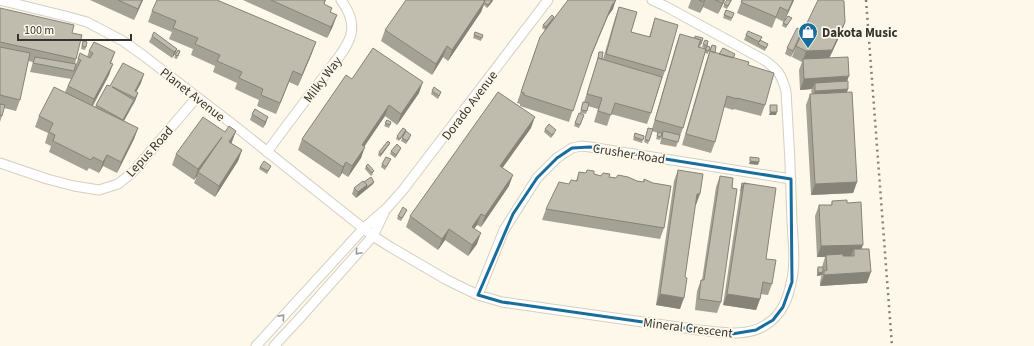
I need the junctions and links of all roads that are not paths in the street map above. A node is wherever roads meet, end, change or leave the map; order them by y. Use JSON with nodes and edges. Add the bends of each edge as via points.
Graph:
{"nodes":[{"id":1,"x":0,"y":0,"type":"edge"},
{"id":2,"x":341,"y":0,"type":"edge"},
{"id":3,"x":548,"y":0,"type":"edge"},
{"id":4,"x":652,"y":0,"type":"edge"},
{"id":5,"x":197,"y":97,"type":"junction"},
{"id":6,"x":267,"y":152,"type":"junction"},
{"id":7,"x":0,"y":163,"type":"edge"},
{"id":8,"x":791,"y":179,"type":"junction"},
{"id":9,"x":387,"y":208,"type":"junction"},
{"id":10,"x":363,"y":229,"type":"junction"},
{"id":11,"x":373,"y":236,"type":"junction"},
{"id":12,"x":478,"y":296,"type":"junction"},
{"id":13,"x":256,"y":346,"type":"edge"},
{"id":14,"x":274,"y":346,"type":"edge"}],
"edges":[{"from":1,"to":5,"type":"street","name":"Planet Avenue","via":[[87,22],[123,41]]},
{"from":2,"to":6,"type":"street","name":"Milky Way","via":[[351,18],[350,40]]},
{"from":3,"to":9,"type":"street","name":"Dorado Avenue"},
{"from":4,"to":8,"type":"street","name":"Mineral Crescent","via":[[775,68],[782,78],[786,91]]},
{"from":5,"to":6,"type":"street","name":"Planet Avenue"},
{"from":5,"to":7,"type":"street","name":"Lepus Road","via":[[133,172],[118,184],[99,190],[74,186]]},
{"from":6,"to":10,"type":"street","name":"Planet Avenue"},
{"from":8,"to":12,"type":"street","name":"Crusher Road","via":[[590,147],[572,148],[557,158],[537,178],[513,214]]},
{"from":8,"to":12,"type":"street","name":"Mineral Crescent","via":[[792,282],[783,307],[773,320],[756,330],[732,334],[699,330],[502,302]]},
{"from":9,"to":10,"type":"street","name":"Dorado Avenue"},
{"from":9,"to":11,"type":"street","name":"Dorado Avenue"},
{"from":10,"to":11,"type":"street","name":"Mineral Crescent"},
{"from":13,"to":10,"type":"street","name":"Dorado Avenue","one_way":true},
{"from":11,"to":12,"type":"street","name":"Mineral Crescent"},
{"from":11,"to":14,"type":"street","name":"Dorado Avenue","one_way":true}]}
